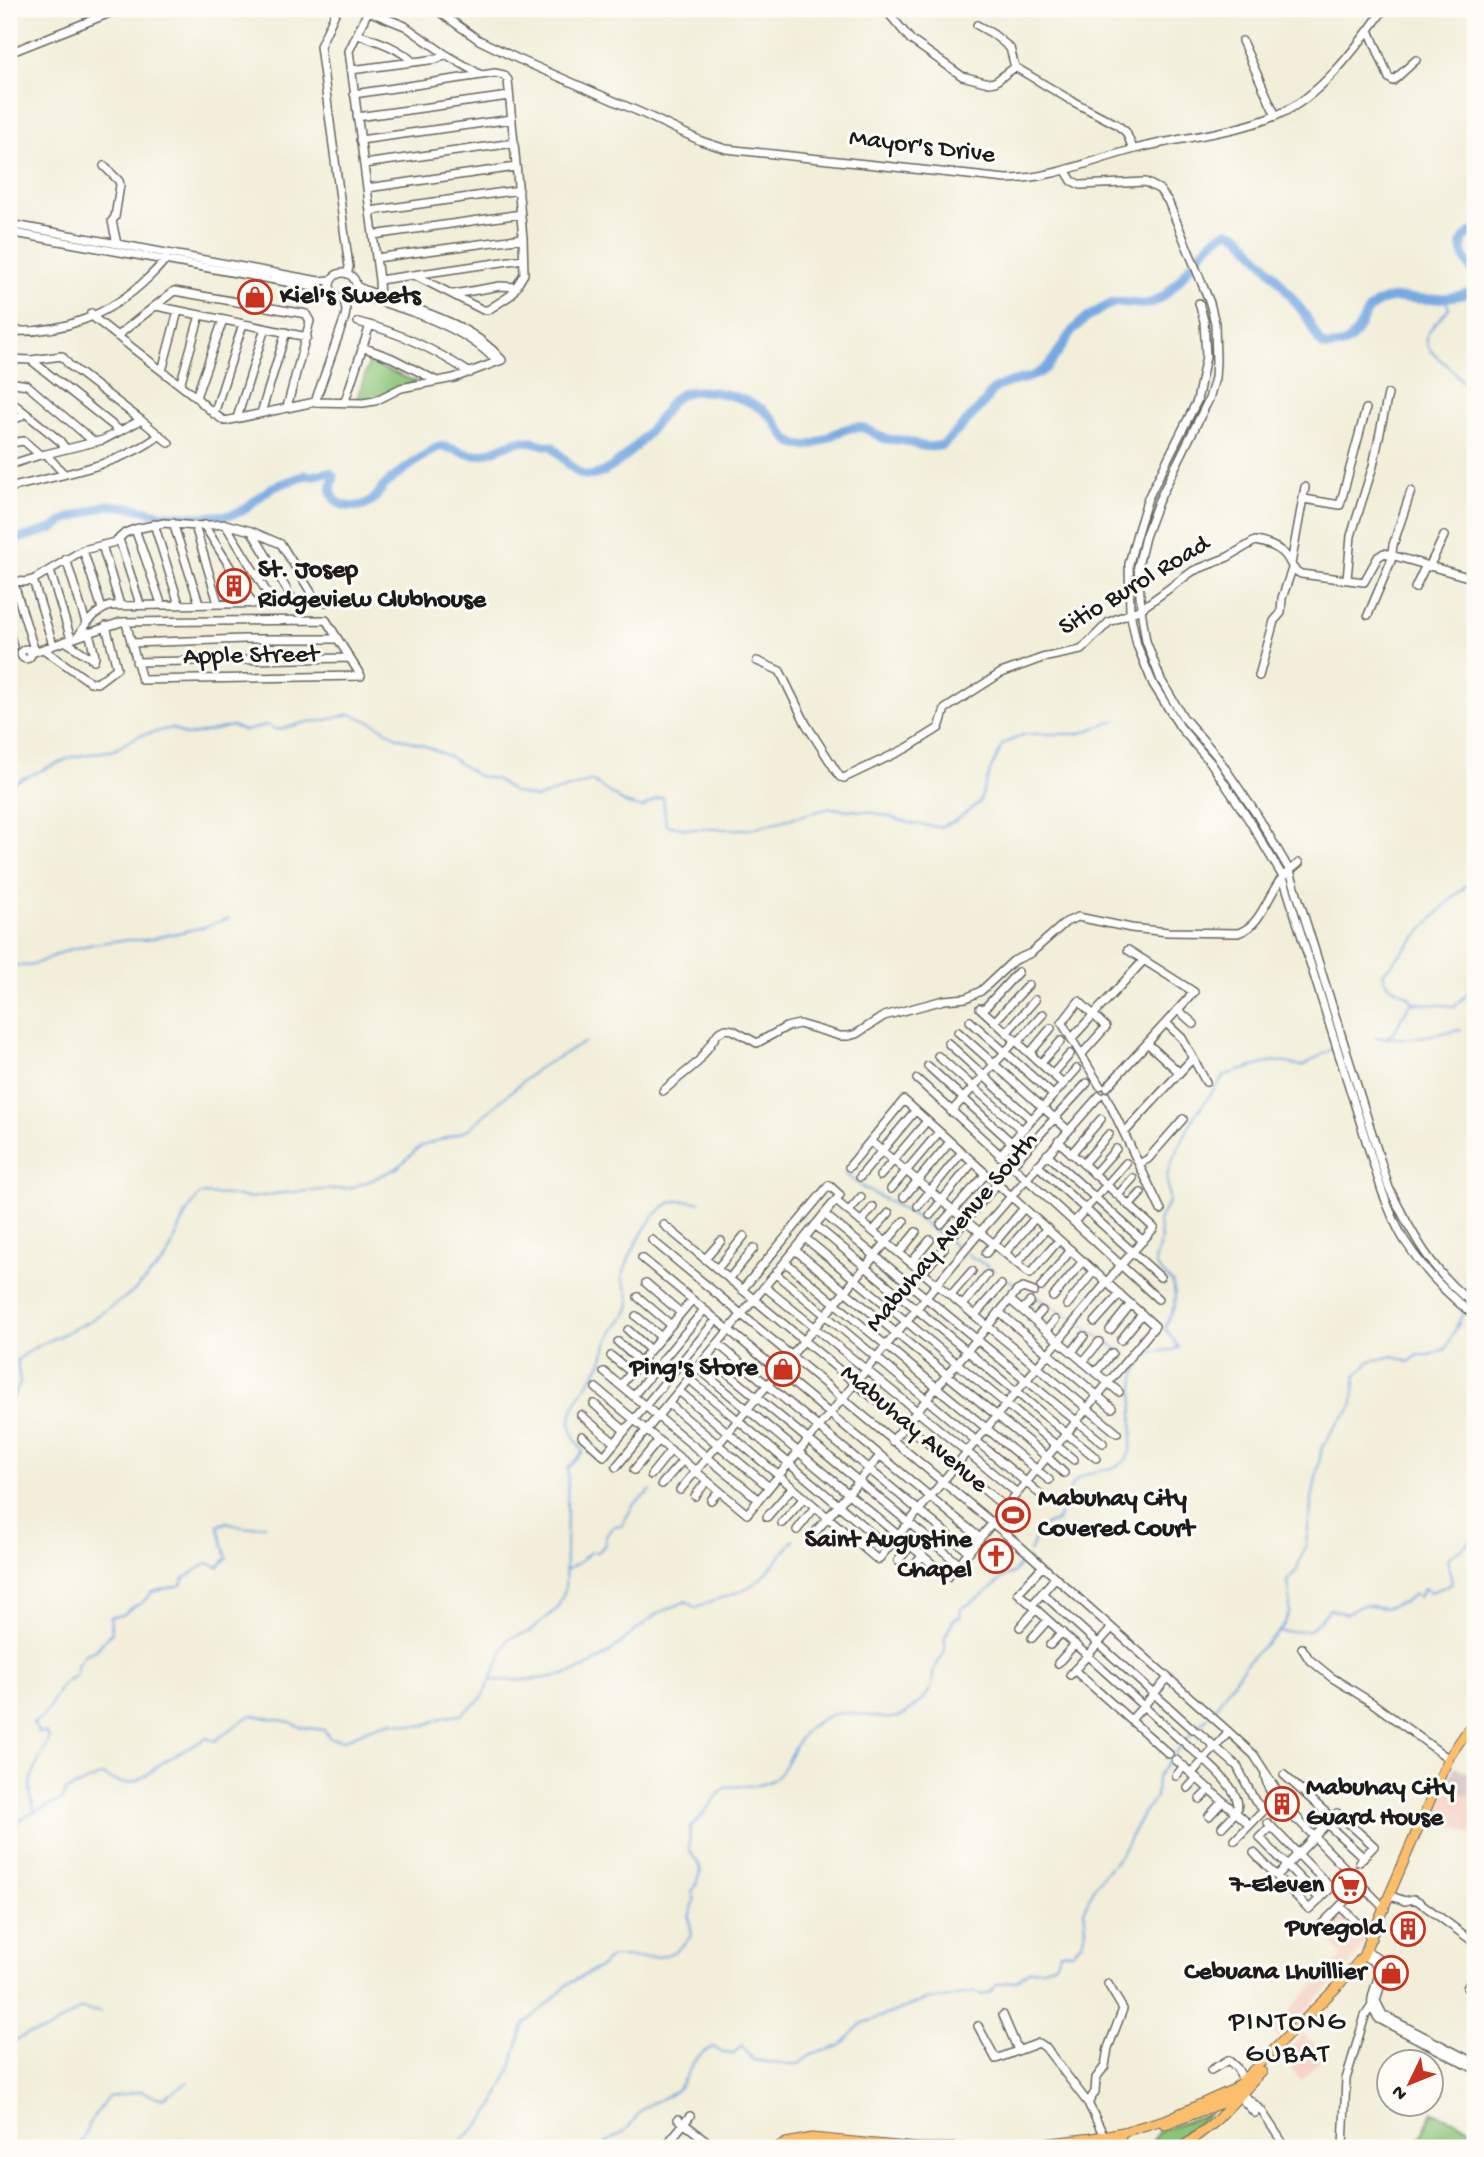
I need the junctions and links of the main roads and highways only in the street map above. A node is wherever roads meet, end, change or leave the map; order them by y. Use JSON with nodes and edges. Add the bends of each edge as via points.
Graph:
{"nodes":[{"id":1,"x":1475,"y":1719,"type":"edge"},
{"id":2,"x":1365,"y":1954,"type":"junction"},
{"id":3,"x":1238,"y":2093,"type":"junction"},
{"id":4,"x":1226,"y":2101,"type":"junction"},
{"id":5,"x":776,"y":2148,"type":"edge"},
{"id":6,"x":790,"y":2148,"type":"edge"},
{"id":7,"x":865,"y":2148,"type":"edge"},
{"id":8,"x":1060,"y":2148,"type":"edge"},
{"id":9,"x":1178,"y":2148,"type":"edge"}],
"edges":[{"from":1,"to":2,"type":"main road","via":[[1449,1759]]},
{"from":2,"to":3,"type":"main road","via":[[1244,2081]]},
{"from":2,"to":3,"type":"main road","via":[[1357,1972]]},
{"from":3,"to":4,"type":"main road"},
{"from":3,"to":5,"type":"main road","via":[[1104,2136],[1008,2148],[918,2148],[812,2138]]},
{"from":3,"to":9,"type":"main road","via":[[1214,2123]]},
{"from":4,"to":8,"type":"main road","via":[[1170,2124]]},
{"from":4,"to":9,"type":"main road"},
{"from":6,"to":7,"type":"main road","via":[[801,2144]]}]}
